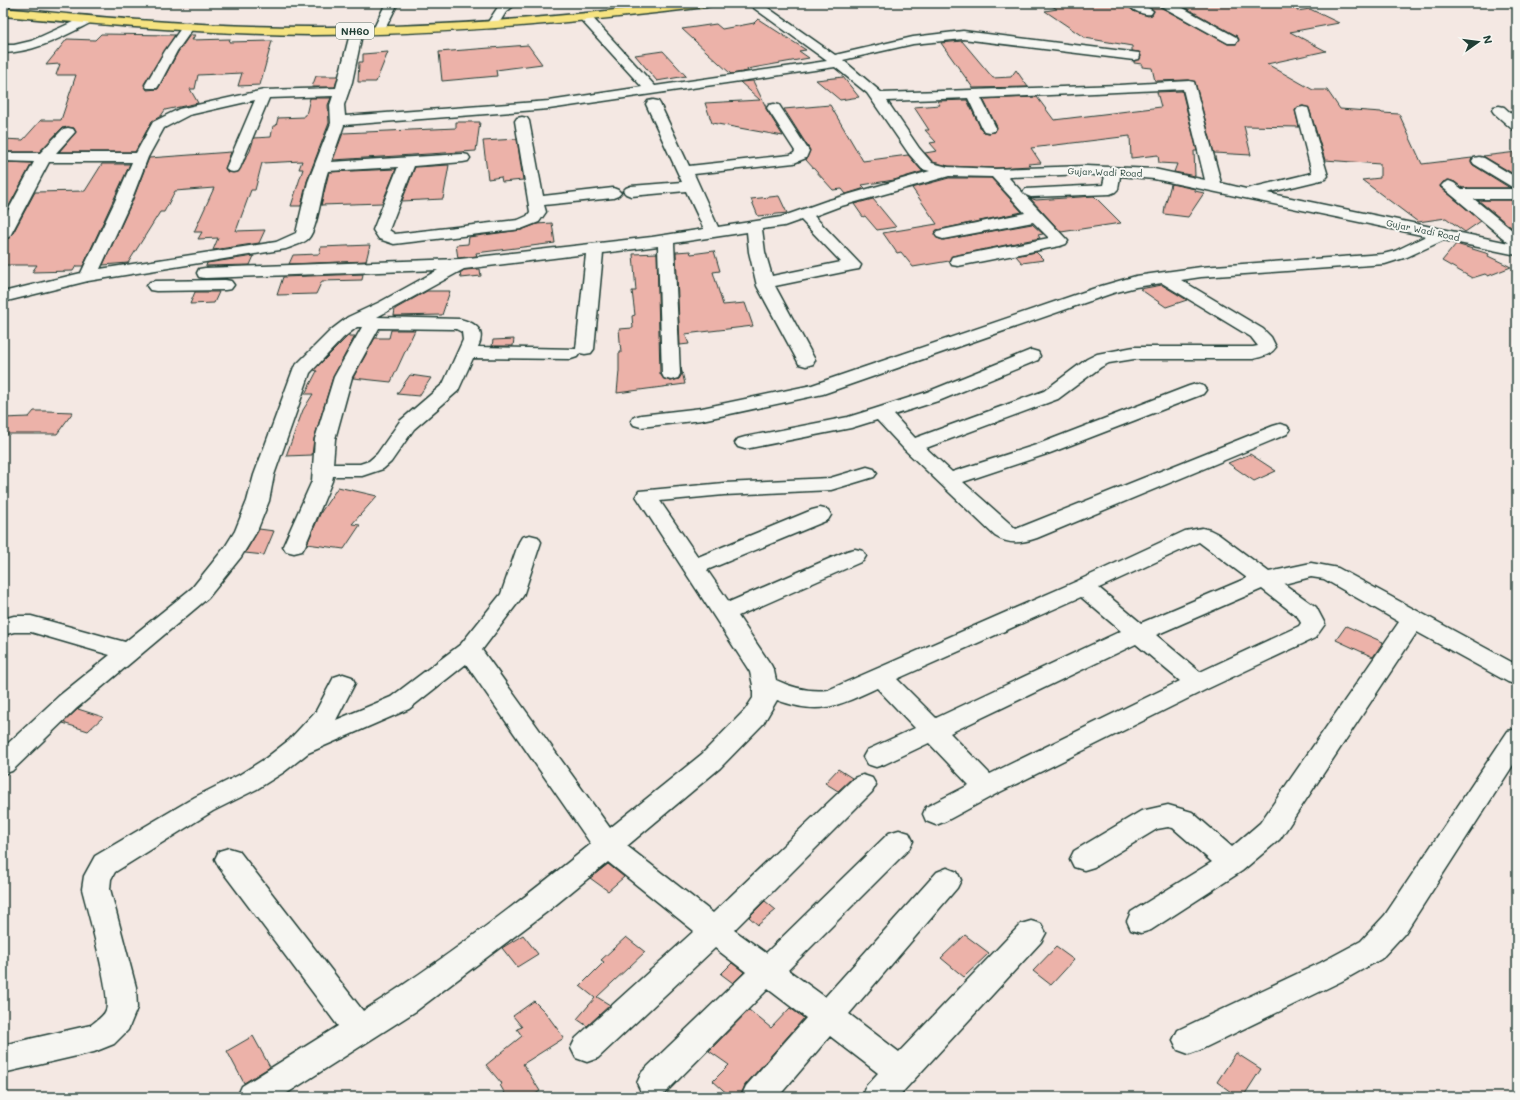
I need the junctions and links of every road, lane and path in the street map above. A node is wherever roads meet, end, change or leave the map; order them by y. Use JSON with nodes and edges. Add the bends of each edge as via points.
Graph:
{"nodes":[{"id":1,"x":392,"y":3,"type":"edge"},
{"id":2,"x":511,"y":3,"type":"edge"},
{"id":3,"x":706,"y":3,"type":"edge"},
{"id":4,"x":1132,"y":3,"type":"edge"},
{"id":5,"x":1164,"y":3,"type":"edge"},
{"id":6,"x":666,"y":5,"type":"edge"},
{"id":7,"x":762,"y":5,"type":"edge"},
{"id":8,"x":1147,"y":11,"type":"dead end"},
{"id":9,"x":3,"y":12,"type":"edge"},
{"id":10,"x":585,"y":17,"type":"junction"},
{"id":11,"x":86,"y":20,"type":"junction"},
{"id":12,"x":492,"y":25,"type":"junction"},
{"id":13,"x":188,"y":27,"type":"junction"},
{"id":14,"x":357,"y":30,"type":"junction"},
{"id":15,"x":380,"y":30,"type":"junction"},
{"id":16,"x":1232,"y":40,"type":"dead end"},
{"id":17,"x":3,"y":49,"type":"edge"},
{"id":18,"x":1134,"y":56,"type":"dead end"},
{"id":19,"x":836,"y":61,"type":"junction"},
{"id":20,"x":152,"y":85,"type":"dead end"},
{"id":21,"x":341,"y":92,"type":"junction"},
{"id":22,"x":264,"y":94,"type":"junction"},
{"id":23,"x":973,"y":94,"type":"junction"},
{"id":24,"x":878,"y":97,"type":"junction"},
{"id":25,"x":653,"y":98,"type":"junction"},
{"id":26,"x":774,"y":108,"type":"dead end"},
{"id":27,"x":1499,"y":110,"type":"dead end"},
{"id":28,"x":1303,"y":111,"type":"dead end"},
{"id":29,"x":338,"y":121,"type":"junction"},
{"id":30,"x":522,"y":121,"type":"dead end"},
{"id":31,"x":1515,"y":122,"type":"edge"},
{"id":32,"x":989,"y":128,"type":"dead end"},
{"id":33,"x":68,"y":132,"type":"dead end"},
{"id":34,"x":3,"y":157,"type":"edge"},
{"id":35,"x":44,"y":157,"type":"junction"},
{"id":36,"x":141,"y":157,"type":"junction"},
{"id":37,"x":463,"y":158,"type":"dead end"},
{"id":38,"x":408,"y":161,"type":"junction"},
{"id":39,"x":1479,"y":161,"type":"dead end"},
{"id":40,"x":322,"y":167,"type":"junction"},
{"id":41,"x":233,"y":168,"type":"dead end"},
{"id":42,"x":684,"y":171,"type":"junction"},
{"id":43,"x":948,"y":171,"type":"junction"},
{"id":44,"x":1113,"y":172,"type":"junction"},
{"id":45,"x":996,"y":173,"type":"junction"},
{"id":46,"x":1517,"y":184,"type":"edge"},
{"id":47,"x":691,"y":186,"type":"junction"},
{"id":48,"x":1214,"y":187,"type":"junction"},
{"id":49,"x":631,"y":191,"type":"dead end"},
{"id":50,"x":1031,"y":192,"type":"dead end"},
{"id":51,"x":613,"y":193,"type":"dead end"},
{"id":52,"x":1244,"y":194,"type":"junction"},
{"id":53,"x":1517,"y":194,"type":"edge"},
{"id":54,"x":536,"y":201,"type":"junction"},
{"id":55,"x":804,"y":214,"type":"junction"},
{"id":56,"x":1037,"y":216,"type":"junction"},
{"id":57,"x":754,"y":226,"type":"junction"},
{"id":58,"x":713,"y":232,"type":"junction"},
{"id":59,"x":3,"y":234,"type":"edge"},
{"id":60,"x":942,"y":234,"type":"dead end"},
{"id":61,"x":1443,"y":234,"type":"junction"},
{"id":62,"x":666,"y":240,"type":"junction"},
{"id":63,"x":1517,"y":242,"type":"edge"},
{"id":64,"x":595,"y":250,"type":"junction"},
{"id":65,"x":1517,"y":250,"type":"edge"},
{"id":66,"x":958,"y":261,"type":"dead end"},
{"id":67,"x":460,"y":264,"type":"junction"},
{"id":68,"x":205,"y":273,"type":"dead end"},
{"id":69,"x":88,"y":276,"type":"junction"},
{"id":70,"x":1165,"y":278,"type":"junction"},
{"id":71,"x":433,"y":280,"type":"junction"},
{"id":72,"x":765,"y":283,"type":"junction"},
{"id":73,"x":156,"y":286,"type":"dead end"},
{"id":74,"x":3,"y":297,"type":"edge"},
{"id":75,"x":354,"y":321,"type":"junction"},
{"id":76,"x":373,"y":323,"type":"junction"},
{"id":77,"x":467,"y":352,"type":"junction"},
{"id":78,"x":1032,"y":356,"type":"dead end"},
{"id":79,"x":806,"y":360,"type":"dead end"},
{"id":80,"x":671,"y":374,"type":"dead end"},
{"id":81,"x":1196,"y":390,"type":"dead end"},
{"id":82,"x":881,"y":413,"type":"junction"},
{"id":83,"x":641,"y":420,"type":"dead end"},
{"id":84,"x":1280,"y":430,"type":"dead end"},
{"id":85,"x":745,"y":443,"type":"dead end"},
{"id":86,"x":912,"y":446,"type":"junction"},
{"id":87,"x":324,"y":469,"type":"junction"},
{"id":88,"x":867,"y":473,"type":"dead end"},
{"id":89,"x":950,"y":480,"type":"junction"},
{"id":90,"x":820,"y":514,"type":"dead end"},
{"id":91,"x":530,"y":542,"type":"dead end"},
{"id":92,"x":294,"y":546,"type":"dead end"},
{"id":93,"x":855,"y":556,"type":"dead end"},
{"id":94,"x":694,"y":567,"type":"junction"},
{"id":95,"x":1265,"y":581,"type":"junction"},
{"id":96,"x":1083,"y":587,"type":"junction"},
{"id":97,"x":725,"y":613,"type":"junction"},
{"id":98,"x":1413,"y":620,"type":"junction"},
{"id":99,"x":3,"y":627,"type":"edge"},
{"id":100,"x":1138,"y":633,"type":"junction"},
{"id":101,"x":469,"y":650,"type":"junction"},
{"id":102,"x":130,"y":652,"type":"junction"},
{"id":103,"x":880,"y":676,"type":"junction"},
{"id":104,"x":1517,"y":676,"type":"edge"},
{"id":105,"x":344,"y":683,"type":"dead end"},
{"id":106,"x":1198,"y":683,"type":"junction"},
{"id":107,"x":765,"y":685,"type":"junction"},
{"id":108,"x":931,"y":730,"type":"junction"},
{"id":109,"x":1517,"y":738,"type":"edge"},
{"id":110,"x":298,"y":747,"type":"junction"},
{"id":111,"x":876,"y":757,"type":"dead end"},
{"id":112,"x":3,"y":764,"type":"edge"},
{"id":113,"x":863,"y":785,"type":"dead end"},
{"id":114,"x":987,"y":787,"type":"junction"},
{"id":115,"x":936,"y":814,"type":"dead end"},
{"id":116,"x":899,"y":840,"type":"dead end"},
{"id":117,"x":608,"y":846,"type":"junction"},
{"id":118,"x":230,"y":859,"type":"dead end"},
{"id":119,"x":1084,"y":859,"type":"dead end"},
{"id":120,"x":1232,"y":863,"type":"junction"},
{"id":121,"x":947,"y":880,"type":"dead end"},
{"id":122,"x":1141,"y":921,"type":"dead end"},
{"id":123,"x":714,"y":931,"type":"junction"},
{"id":124,"x":1031,"y":933,"type":"dead end"},
{"id":125,"x":767,"y":971,"type":"junction"},
{"id":126,"x":827,"y":1016,"type":"junction"},
{"id":127,"x":359,"y":1030,"type":"junction"},
{"id":128,"x":1188,"y":1040,"type":"dead end"},
{"id":129,"x":587,"y":1048,"type":"dead end"},
{"id":130,"x":3,"y":1059,"type":"edge"},
{"id":131,"x":901,"y":1072,"type":"junction"},
{"id":132,"x":653,"y":1083,"type":"dead end"},
{"id":133,"x":253,"y":1097,"type":"edge"},
{"id":134,"x":757,"y":1097,"type":"edge"},
{"id":135,"x":877,"y":1097,"type":"edge"}],
"edges":[{"from":1,"to":15,"type":"street"},
{"from":2,"to":12,"type":"street","via":[[502,10]]},
{"from":3,"to":6,"type":"highway","number":"NH60"},
{"from":4,"to":8,"type":"street"},
{"from":5,"to":16,"type":"street"},
{"from":6,"to":10,"type":"highway","number":"NH60"},
{"from":7,"to":19,"type":"street","name":"Gujar Wadi Road"},
{"from":9,"to":11,"type":"highway","number":"NH60"},
{"from":10,"to":12,"type":"highway","number":"NH60"},
{"from":10,"to":25,"type":"street"},
{"from":11,"to":13,"type":"highway","number":"NH60"},
{"from":11,"to":17,"type":"street","via":[[34,45],[14,50]]},
{"from":12,"to":15,"type":"highway","number":"NH60"},
{"from":13,"to":14,"type":"highway","number":"NH60"},
{"from":13,"to":20,"type":"street"},
{"from":14,"to":15,"type":"highway","number":"NH60"},
{"from":14,"to":21,"type":"street"},
{"from":18,"to":19,"type":"street","via":[[963,35],[913,40]]},
{"from":19,"to":24,"type":"street","name":"Gujar Wadi Road"},
{"from":19,"to":25,"type":"street"},
{"from":21,"to":22,"type":"street"},
{"from":21,"to":29,"type":"street","via":[[337,105]]},
{"from":22,"to":36,"type":"street","via":[[184,112],[169,119],[158,125]]},
{"from":22,"to":41,"type":"street"},
{"from":23,"to":24,"type":"street"},
{"from":23,"to":32,"type":"street"},
{"from":23,"to":48,"type":"street","via":[[1189,85]]},
{"from":24,"to":43,"type":"street","name":"Gujar Wadi Road","via":[[927,166]]},
{"from":25,"to":29,"type":"street"},
{"from":25,"to":42,"type":"street"},
{"from":26,"to":42,"type":"street","via":[[802,151],[800,155],[794,159]]},
{"from":27,"to":31,"type":"street"},
{"from":28,"to":52,"type":"street","via":[[1320,176]]},
{"from":29,"to":40,"type":"street"},
{"from":30,"to":54,"type":"street"},
{"from":33,"to":35,"type":"street"},
{"from":34,"to":35,"type":"street"},
{"from":35,"to":36,"type":"street"},
{"from":35,"to":59,"type":"street"},
{"from":36,"to":69,"type":"street"},
{"from":37,"to":38,"type":"street"},
{"from":38,"to":40,"type":"street"},
{"from":38,"to":54,"type":"street","via":[[381,230],[386,236],[394,238],[521,224],[533,219],[538,212]]},
{"from":39,"to":46,"type":"street"},
{"from":40,"to":69,"type":"street","via":[[316,182],[306,230],[292,242]]},
{"from":42,"to":47,"type":"street"},
{"from":43,"to":45,"type":"street","name":"Gujar Wadi Road"},
{"from":43,"to":55,"type":"street"},
{"from":44,"to":45,"type":"street","name":"Gujar Wadi Road","via":[[1086,170]]},
{"from":44,"to":48,"type":"street","name":"Gujar Wadi Road","via":[[1154,174]]},
{"from":44,"to":50,"type":"street","via":[[1110,189]]},
{"from":45,"to":56,"type":"street"},
{"from":47,"to":49,"type":"street"},
{"from":47,"to":58,"type":"street"},
{"from":48,"to":52,"type":"street","name":"Gujar Wadi Road"},
{"from":51,"to":54,"type":"street"},
{"from":52,"to":61,"type":"street","name":"Gujar Wadi Road"},
{"from":53,"to":63,"type":"street","via":[[1454,190]]},
{"from":55,"to":57,"type":"street","via":[[784,221]]},
{"from":55,"to":72,"type":"street","via":[[853,265]]},
{"from":56,"to":60,"type":"street"},
{"from":56,"to":66,"type":"street","via":[[1060,241]]},
{"from":57,"to":58,"type":"street"},
{"from":57,"to":72,"type":"street"},
{"from":58,"to":62,"type":"street"},
{"from":61,"to":65,"type":"street","name":"Gujar Wadi Road"},
{"from":61,"to":70,"type":"street","via":[[1386,259],[1201,272]]},
{"from":62,"to":64,"type":"street"},
{"from":62,"to":80,"type":"street"},
{"from":64,"to":67,"type":"street"},
{"from":64,"to":77,"type":"street","via":[[578,351]]},
{"from":67,"to":68,"type":"street"},
{"from":67,"to":71,"type":"street"},
{"from":69,"to":74,"type":"street"},
{"from":70,"to":83,"type":"street","via":[[1149,278],[1121,285],[816,390],[702,414]]},
{"from":70,"to":86,"type":"street","via":[[1256,333],[1265,341],[1267,347],[1263,351],[1253,353],[1134,353],[1104,358],[1046,397]]},
{"from":71,"to":73,"type":"street"},
{"from":71,"to":75,"type":"street"},
{"from":72,"to":79,"type":"street"},
{"from":75,"to":76,"type":"street"},
{"from":75,"to":102,"type":"street","via":[[337,334],[301,372],[264,475],[258,501],[246,531],[233,552],[200,593]]},
{"from":76,"to":77,"type":"street","via":[[460,324],[471,330],[472,340]]},
{"from":76,"to":87,"type":"street","via":[[343,377],[325,439]]},
{"from":77,"to":87,"type":"street","via":[[450,386],[407,425],[384,458],[376,465],[362,470]]},
{"from":78,"to":82,"type":"street","via":[[934,396]]},
{"from":81,"to":89,"type":"street","via":[[1043,449]]},
{"from":82,"to":85,"type":"street","via":[[851,422]]},
{"from":82,"to":86,"type":"street"},
{"from":84,"to":89,"type":"street","via":[[1016,537],[1003,531]]},
{"from":86,"to":89,"type":"street"},
{"from":87,"to":92,"type":"street","via":[[322,481]]},
{"from":88,"to":94,"type":"street","via":[[831,484],[646,496]]},
{"from":90,"to":94,"type":"street"},
{"from":91,"to":101,"type":"street","via":[[512,596]]},
{"from":93,"to":97,"type":"street"},
{"from":94,"to":97,"type":"street"},
{"from":95,"to":96,"type":"street","via":[[1202,535],[1193,536]]},
{"from":95,"to":98,"type":"street","via":[[1311,570],[1330,573]]},
{"from":95,"to":100,"type":"street"},
{"from":95,"to":106,"type":"street","via":[[1308,613],[1313,624],[1307,632]]},
{"from":96,"to":100,"type":"street"},
{"from":96,"to":103,"type":"street"},
{"from":97,"to":107,"type":"street","via":[[762,671]]},
{"from":98,"to":104,"type":"street"},
{"from":98,"to":120,"type":"street","via":[[1270,831],[1253,848]]},
{"from":99,"to":102,"type":"street","via":[[31,624]]},
{"from":100,"to":106,"type":"street"},
{"from":100,"to":108,"type":"street"},
{"from":101,"to":110,"type":"street","via":[[400,703]]},
{"from":101,"to":117,"type":"street"},
{"from":102,"to":112,"type":"street","via":[[68,702]]},
{"from":103,"to":107,"type":"street","via":[[832,698],[818,701],[796,698]]},
{"from":103,"to":108,"type":"street"},
{"from":105,"to":110,"type":"street","via":[[325,717]]},
{"from":106,"to":114,"type":"street"},
{"from":107,"to":117,"type":"street","via":[[765,699],[754,717],[711,761]]},
{"from":108,"to":111,"type":"street"},
{"from":108,"to":114,"type":"street"},
{"from":109,"to":128,"type":"street","via":[[1395,924],[1371,950],[1331,972]]},
{"from":110,"to":130,"type":"street","via":[[248,782],[204,804],[100,870],[96,889],[122,992],[122,1008],[117,1020],[94,1038]]},
{"from":113,"to":123,"type":"street"},
{"from":114,"to":115,"type":"street"},
{"from":116,"to":125,"type":"street"},
{"from":117,"to":123,"type":"street"},
{"from":117,"to":127,"type":"street","via":[[468,955],[405,1001]]},
{"from":118,"to":127,"type":"street"},
{"from":119,"to":120,"type":"street","via":[[1151,820],[1168,816],[1182,820]]},
{"from":120,"to":122,"type":"street"},
{"from":121,"to":126,"type":"street"},
{"from":123,"to":125,"type":"street"},
{"from":123,"to":129,"type":"street"},
{"from":124,"to":131,"type":"street"},
{"from":125,"to":126,"type":"street"},
{"from":125,"to":132,"type":"street"},
{"from":126,"to":131,"type":"street"},
{"from":126,"to":134,"type":"street"},
{"from":127,"to":133,"type":"street"},
{"from":131,"to":135,"type":"street"}]}
